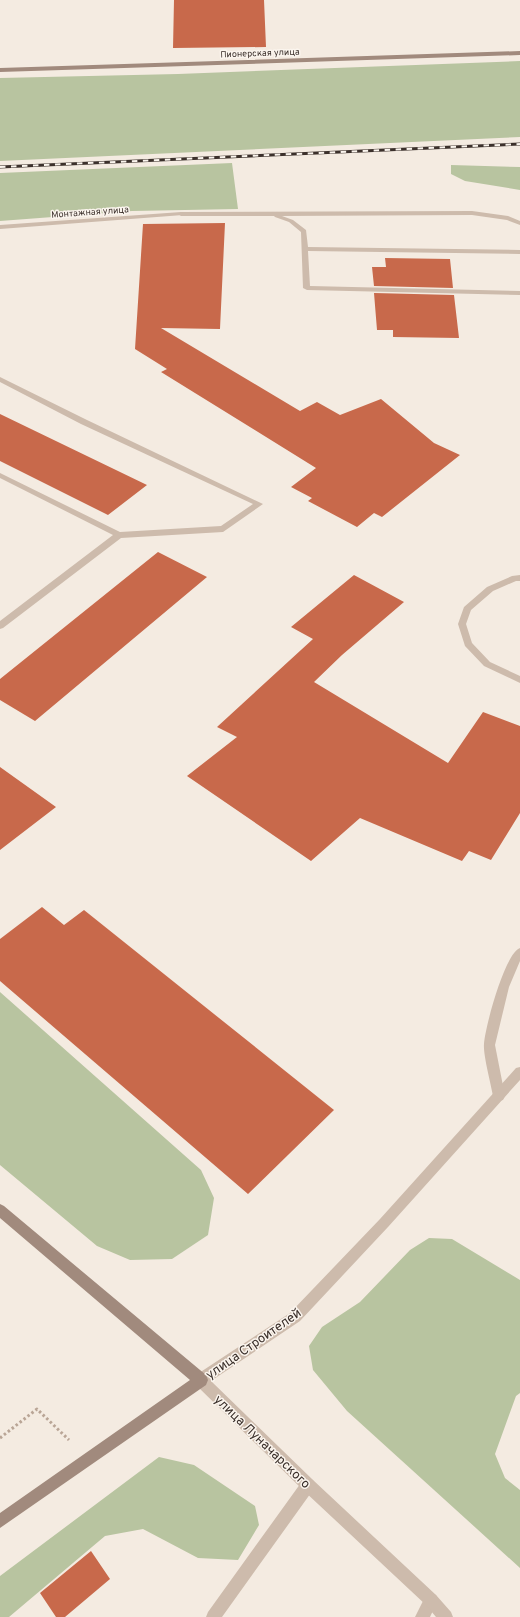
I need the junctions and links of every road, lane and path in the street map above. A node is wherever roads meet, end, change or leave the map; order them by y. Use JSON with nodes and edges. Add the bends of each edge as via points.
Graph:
{"nodes":[{"id":1,"x":520,"y":53,"type":"edge"},
{"id":2,"x":0,"y":70,"type":"edge"},
{"id":3,"x":268,"y":213,"type":"junction"},
{"id":4,"x":520,"y":223,"type":"edge"},
{"id":5,"x":0,"y":227,"type":"edge"},
{"id":6,"x":305,"y":250,"type":"junction"},
{"id":7,"x":520,"y":252,"type":"edge"},
{"id":8,"x":520,"y":293,"type":"edge"},
{"id":9,"x":0,"y":379,"type":"edge"},
{"id":10,"x":0,"y":475,"type":"edge"},
{"id":11,"x":119,"y":535,"type":"junction"},
{"id":12,"x":520,"y":578,"type":"edge"},
{"id":13,"x":0,"y":626,"type":"edge"},
{"id":14,"x":520,"y":680,"type":"edge"},
{"id":15,"x":520,"y":952,"type":"edge"},
{"id":16,"x":520,"y":1072,"type":"edge"},
{"id":17,"x":499,"y":1096,"type":"junction"},
{"id":18,"x":0,"y":1210,"type":"edge"},
{"id":19,"x":201,"y":1380,"type":"junction"},
{"id":20,"x":0,"y":1438,"type":"edge"},
{"id":21,"x":89,"y":1459,"type":"junction"},
{"id":22,"x":308,"y":1485,"type":"junction"},
{"id":23,"x":0,"y":1521,"type":"edge"},
{"id":24,"x":431,"y":1600,"type":"junction"},
{"id":25,"x":213,"y":1617,"type":"edge"},
{"id":26,"x":422,"y":1617,"type":"edge"},
{"id":27,"x":446,"y":1617,"type":"edge"}],
"edges":[{"from":1,"to":2,"type":"main road","name":"Пионерская улица"},
{"from":3,"to":4,"type":"street","name":"Монтажная улица","via":[[472,213],[508,218]]},
{"from":3,"to":5,"type":"street","name":"Монтажная улица","via":[[181,214]]},
{"from":3,"to":6,"type":"street","via":[[291,221],[304,231]]},
{"from":6,"to":7,"type":"street"},
{"from":6,"to":8,"type":"street","via":[[307,288]]},
{"from":9,"to":11,"type":"street","via":[[84,422],[259,504],[223,529]]},
{"from":10,"to":11,"type":"street"},
{"from":11,"to":13,"type":"street"},
{"from":12,"to":14,"type":"street","via":[[490,589],[466,609],[462,624],[468,644],[487,664]]},
{"from":15,"to":17,"type":"street","via":[[503,987],[489,1045]]},
{"from":16,"to":17,"type":"street","name":"улица Строителей"},
{"from":17,"to":19,"type":"street","name":"улица Строителей","via":[[295,1318]]},
{"from":18,"to":19,"type":"main road","name":"улица Луначарского"},
{"from":19,"to":21,"type":"main road","name":"улица Строителей"},
{"from":19,"to":22,"type":"street","name":"улица Луначарского"},
{"from":20,"to":21,"type":"path","via":[[37,1409]]},
{"from":21,"to":23,"type":"main road","name":"улица Строителей"},
{"from":22,"to":24,"type":"street","name":"улица Луначарского"},
{"from":22,"to":25,"type":"street"},
{"from":24,"to":26,"type":"street"},
{"from":24,"to":27,"type":"street","name":"улица Луначарского"}]}
